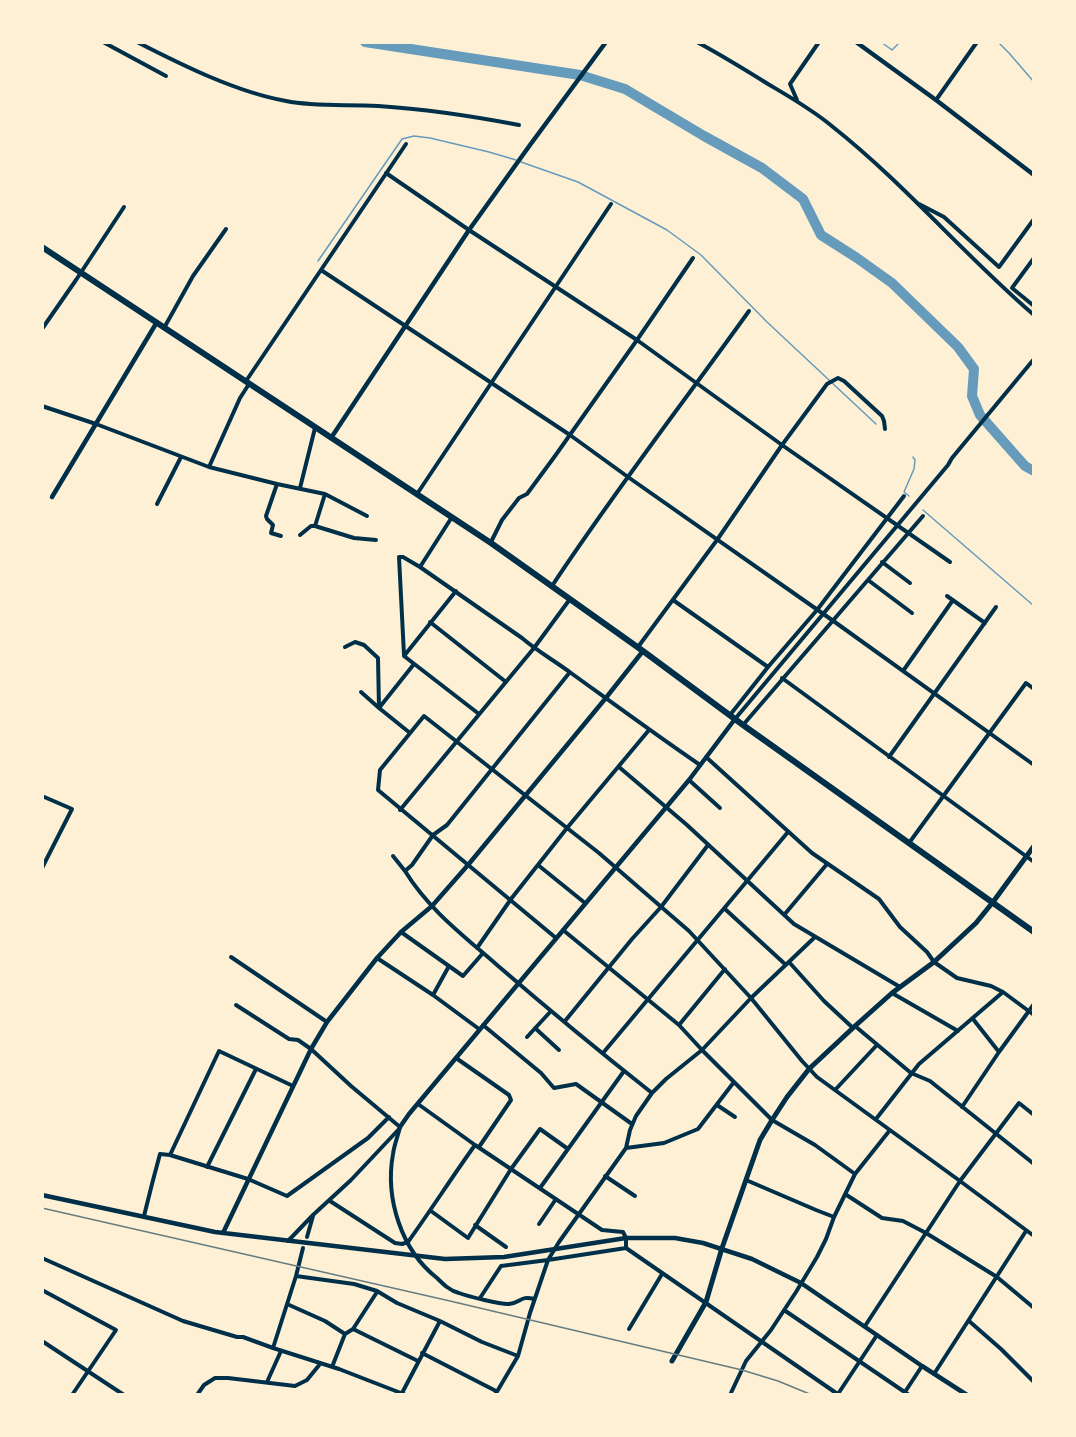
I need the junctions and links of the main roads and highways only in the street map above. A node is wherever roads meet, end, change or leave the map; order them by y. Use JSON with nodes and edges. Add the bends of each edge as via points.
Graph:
{"nodes":[{"id":1,"x":42,"y":248,"type":"edge"},
{"id":2,"x":1034,"y":846,"type":"edge"},
{"id":3,"x":993,"y":902,"type":"junction"},
{"id":4,"x":1034,"y":932,"type":"edge"},
{"id":5,"x":672,"y":1361,"type":"dead end"}],
"edges":[{"from":1,"to":3,"type":"highway","via":[[491,543]]},
{"from":2,"to":3,"type":"main road"},
{"from":3,"to":4,"type":"highway"},
{"from":3,"to":5,"type":"main road","via":[[934,962],[892,993],[809,1069],[772,1120],[760,1140],[706,1302]]}]}
